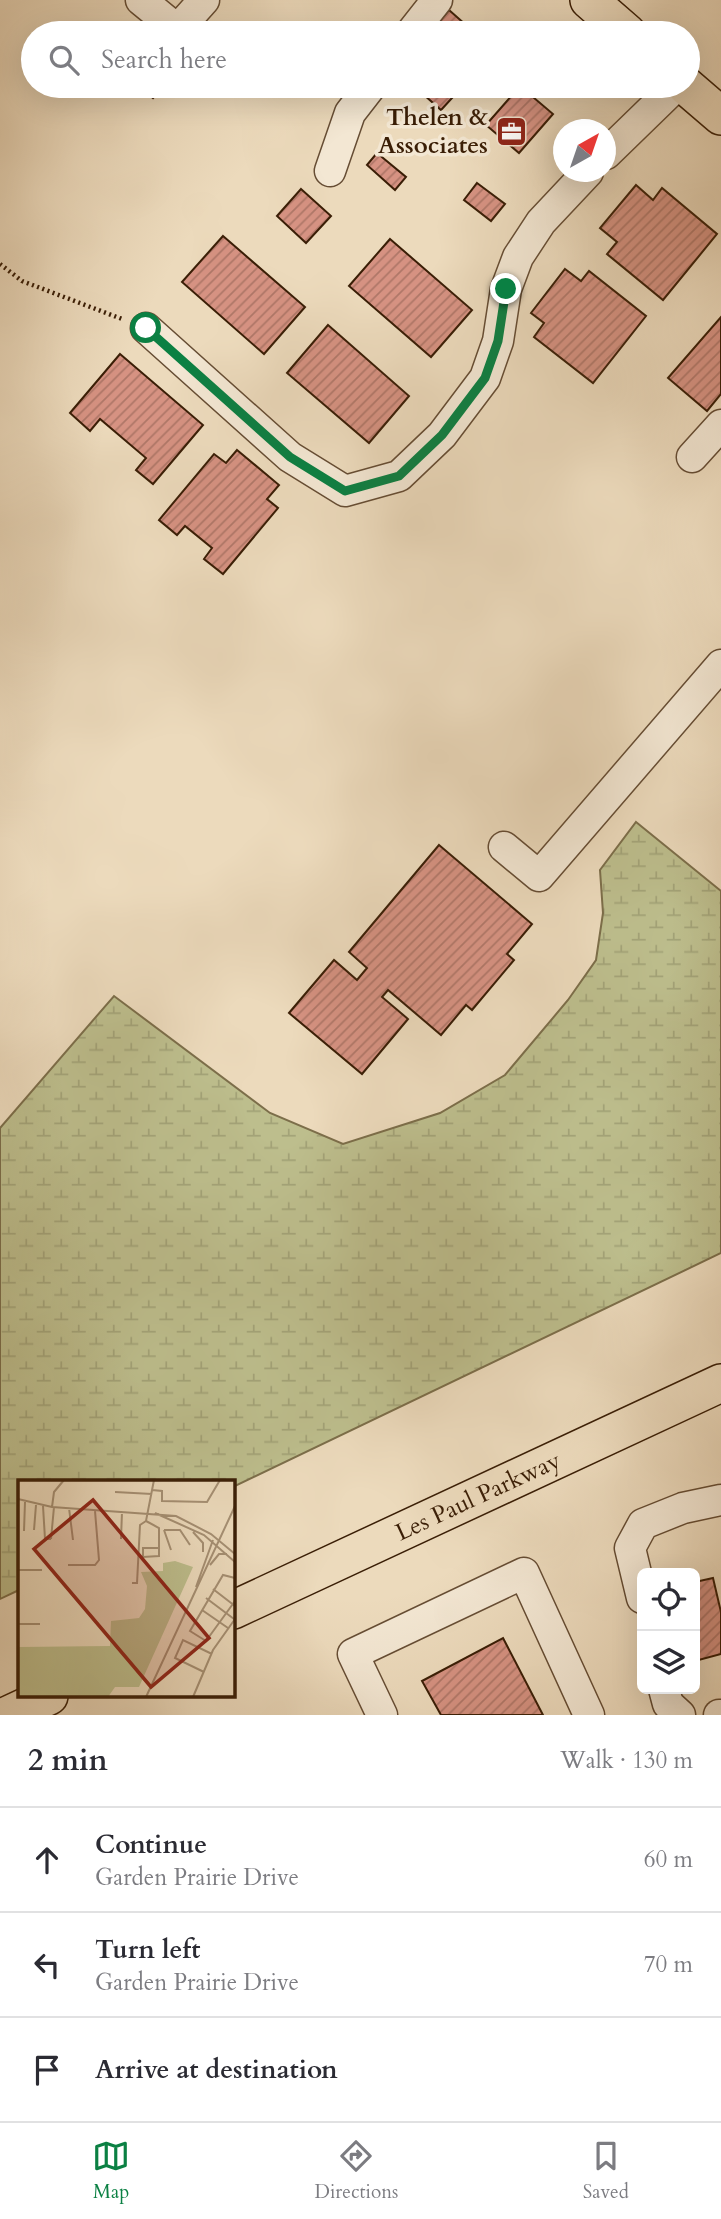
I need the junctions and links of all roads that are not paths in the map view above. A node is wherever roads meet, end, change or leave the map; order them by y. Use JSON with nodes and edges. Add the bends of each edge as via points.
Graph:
{"nodes":[{"id":1,"x":141,"y":0,"type":"edge"},
{"id":2,"x":204,"y":0,"type":"edge"},
{"id":3,"x":437,"y":0,"type":"edge"},
{"id":4,"x":589,"y":0,"type":"edge"},
{"id":5,"x":167,"y":21,"type":"edge"},
{"id":6,"x":185,"y":21,"type":"edge"},
{"id":7,"x":420,"y":21,"type":"edge"},
{"id":8,"x":613,"y":21,"type":"edge"},
{"id":9,"x":362,"y":98,"type":"edge"},
{"id":10,"x":664,"y":98,"type":"edge"},
{"id":11,"x":700,"y":98,"type":"edge"},
{"id":12,"x":721,"y":116,"type":"edge"},
{"id":13,"x":616,"y":144,"type":"edge"},
{"id":14,"x":330,"y":171,"type":"dead end"},
{"id":15,"x":579,"y":182,"type":"edge"},
{"id":16,"x":146,"y":328,"type":"road end"},
{"id":17,"x":721,"y":425,"type":"edge"},
{"id":18,"x":692,"y":457,"type":"dead end"},
{"id":19,"x":721,"y":665,"type":"edge"},
{"id":20,"x":504,"y":847,"type":"dead end"},
{"id":21,"x":721,"y":1383,"type":"edge"},
{"id":22,"x":721,"y":1500,"type":"edge"},
{"id":23,"x":637,"y":1577,"type":"edge"},
{"id":24,"x":234,"y":1610,"type":"edge"},
{"id":25,"x":665,"y":1694,"type":"edge"},
{"id":26,"x":45,"y":1698,"type":"edge"},
{"id":27,"x":8,"y":1715,"type":"edge"},
{"id":28,"x":382,"y":1715,"type":"edge"},
{"id":29,"x":589,"y":1715,"type":"edge"},
{"id":30,"x":680,"y":1715,"type":"edge"}],
"edges":[{"from":1,"to":5,"type":"street"},
{"from":2,"to":6,"type":"street"},
{"from":3,"to":7,"type":"street"},
{"from":4,"to":8,"type":"main road"},
{"from":9,"to":14,"type":"street","via":[[350,113]]},
{"from":10,"to":13,"type":"street"},
{"from":11,"to":12,"type":"main road"},
{"from":15,"to":16,"type":"street","via":[[541,222],[518,257],[485,378],[442,435],[399,476],[345,491],[290,457]]},
{"from":17,"to":18,"type":"street"},
{"from":19,"to":20,"type":"street","via":[[539,876]]},
{"from":21,"to":24,"type":"main road","name":"Les Paul Parkway"},
{"from":22,"to":23,"type":"street","via":[[683,1508],[643,1524],[630,1548]]},
{"from":25,"to":30,"type":"street","via":[[668,1704]]},
{"from":26,"to":27,"type":"main road"},
{"from":28,"to":29,"type":"street","via":[[353,1654],[524,1573]]}]}
